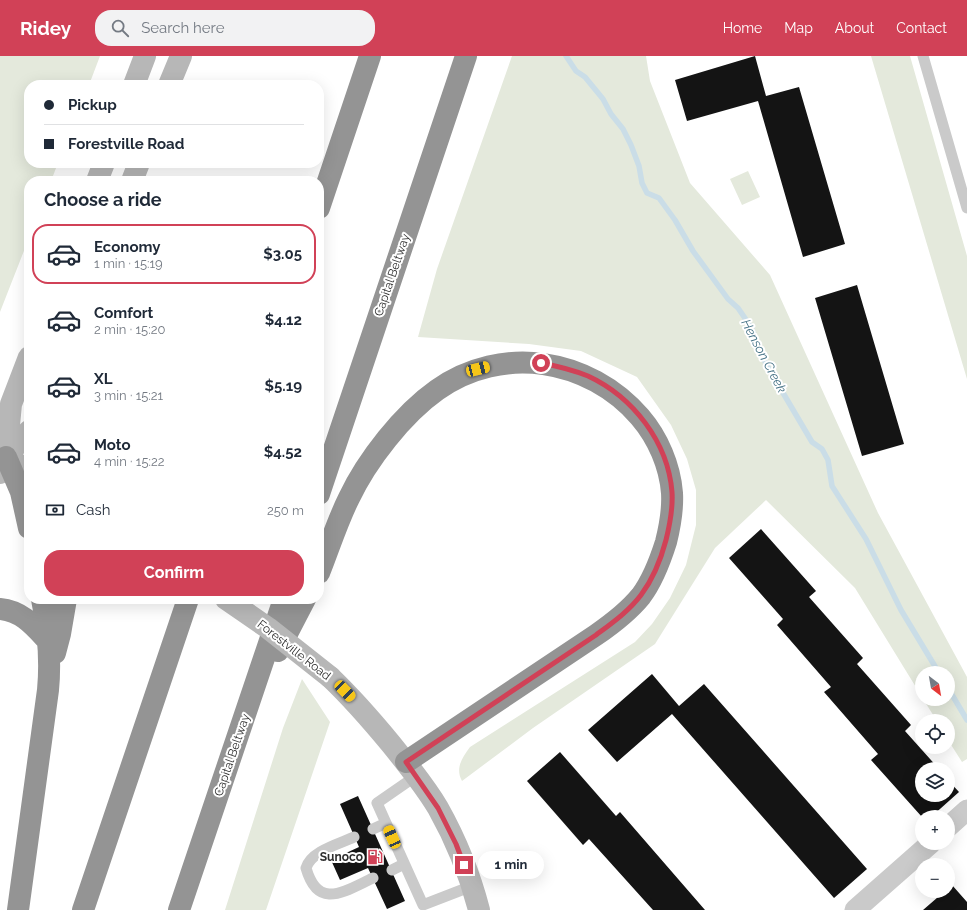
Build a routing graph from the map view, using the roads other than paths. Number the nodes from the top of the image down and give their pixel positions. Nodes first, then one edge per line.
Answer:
1 (145, 56) edge
2 (180, 56) edge
3 (370, 56) edge
4 (466, 56) edge
5 (923, 56) edge
6 (136, 80) edge
7 (171, 80) edge
8 (324, 193) edge
9 (967, 208) edge
10 (24, 371) edge
11 (24, 438) edge
12 (3, 465) edge
13 (24, 470) edge
14 (324, 479) edge
15 (24, 506) edge
16 (324, 559) edge
17 (43, 604) edge
18 (65, 604) edge
19 (186, 604) edge
20 (233, 604) edge
21 (282, 604) edge
22 (302, 604) edge
23 (0, 609) edge
24 (48, 641) junction
25 (50, 669) junction
26 (247, 709) junction
27 (411, 769) junction
28 (967, 810) edge
29 (955, 821) edge
30 (386, 823) junction
31 (373, 829) dead end
32 (354, 837) dead end
33 (922, 850) edge
34 (404, 864) junction
35 (392, 870) dead end
36 (373, 878) dead end
37 (472, 886) junction
38 (18, 910) edge
39 (83, 910) edge
40 (180, 910) edge
41 (479, 910) edge
42 (856, 910) edge

1 - 6 main road
2 - 7 main road
3 - 8 highway
4 - 14 highway, Capital Beltway
5 - 9 lane
10 - 12 main road
11 - 12 main road
12 - 13 main road
12 - 15 highway
16 - 27 highway
17 - 24 highway
18 - 25 highway
19 - 39 highway
20 - 27 main road, Forestville Road, bridge
21 - 26 highway, Capital Beltway
22 - 26 highway
23 - 24 highway
24 - 25 highway
25 - 38 highway
26 - 40 highway, Capital Beltway
27 - 30 lane
27 - 37 main road, Forestville Road
28 - 29 street
30 - 31 lane
30 - 34 lane
32 - 36 lane
33 - 42 street
34 - 35 lane
34 - 37 lane
37 - 41 main road, Forestville Road

